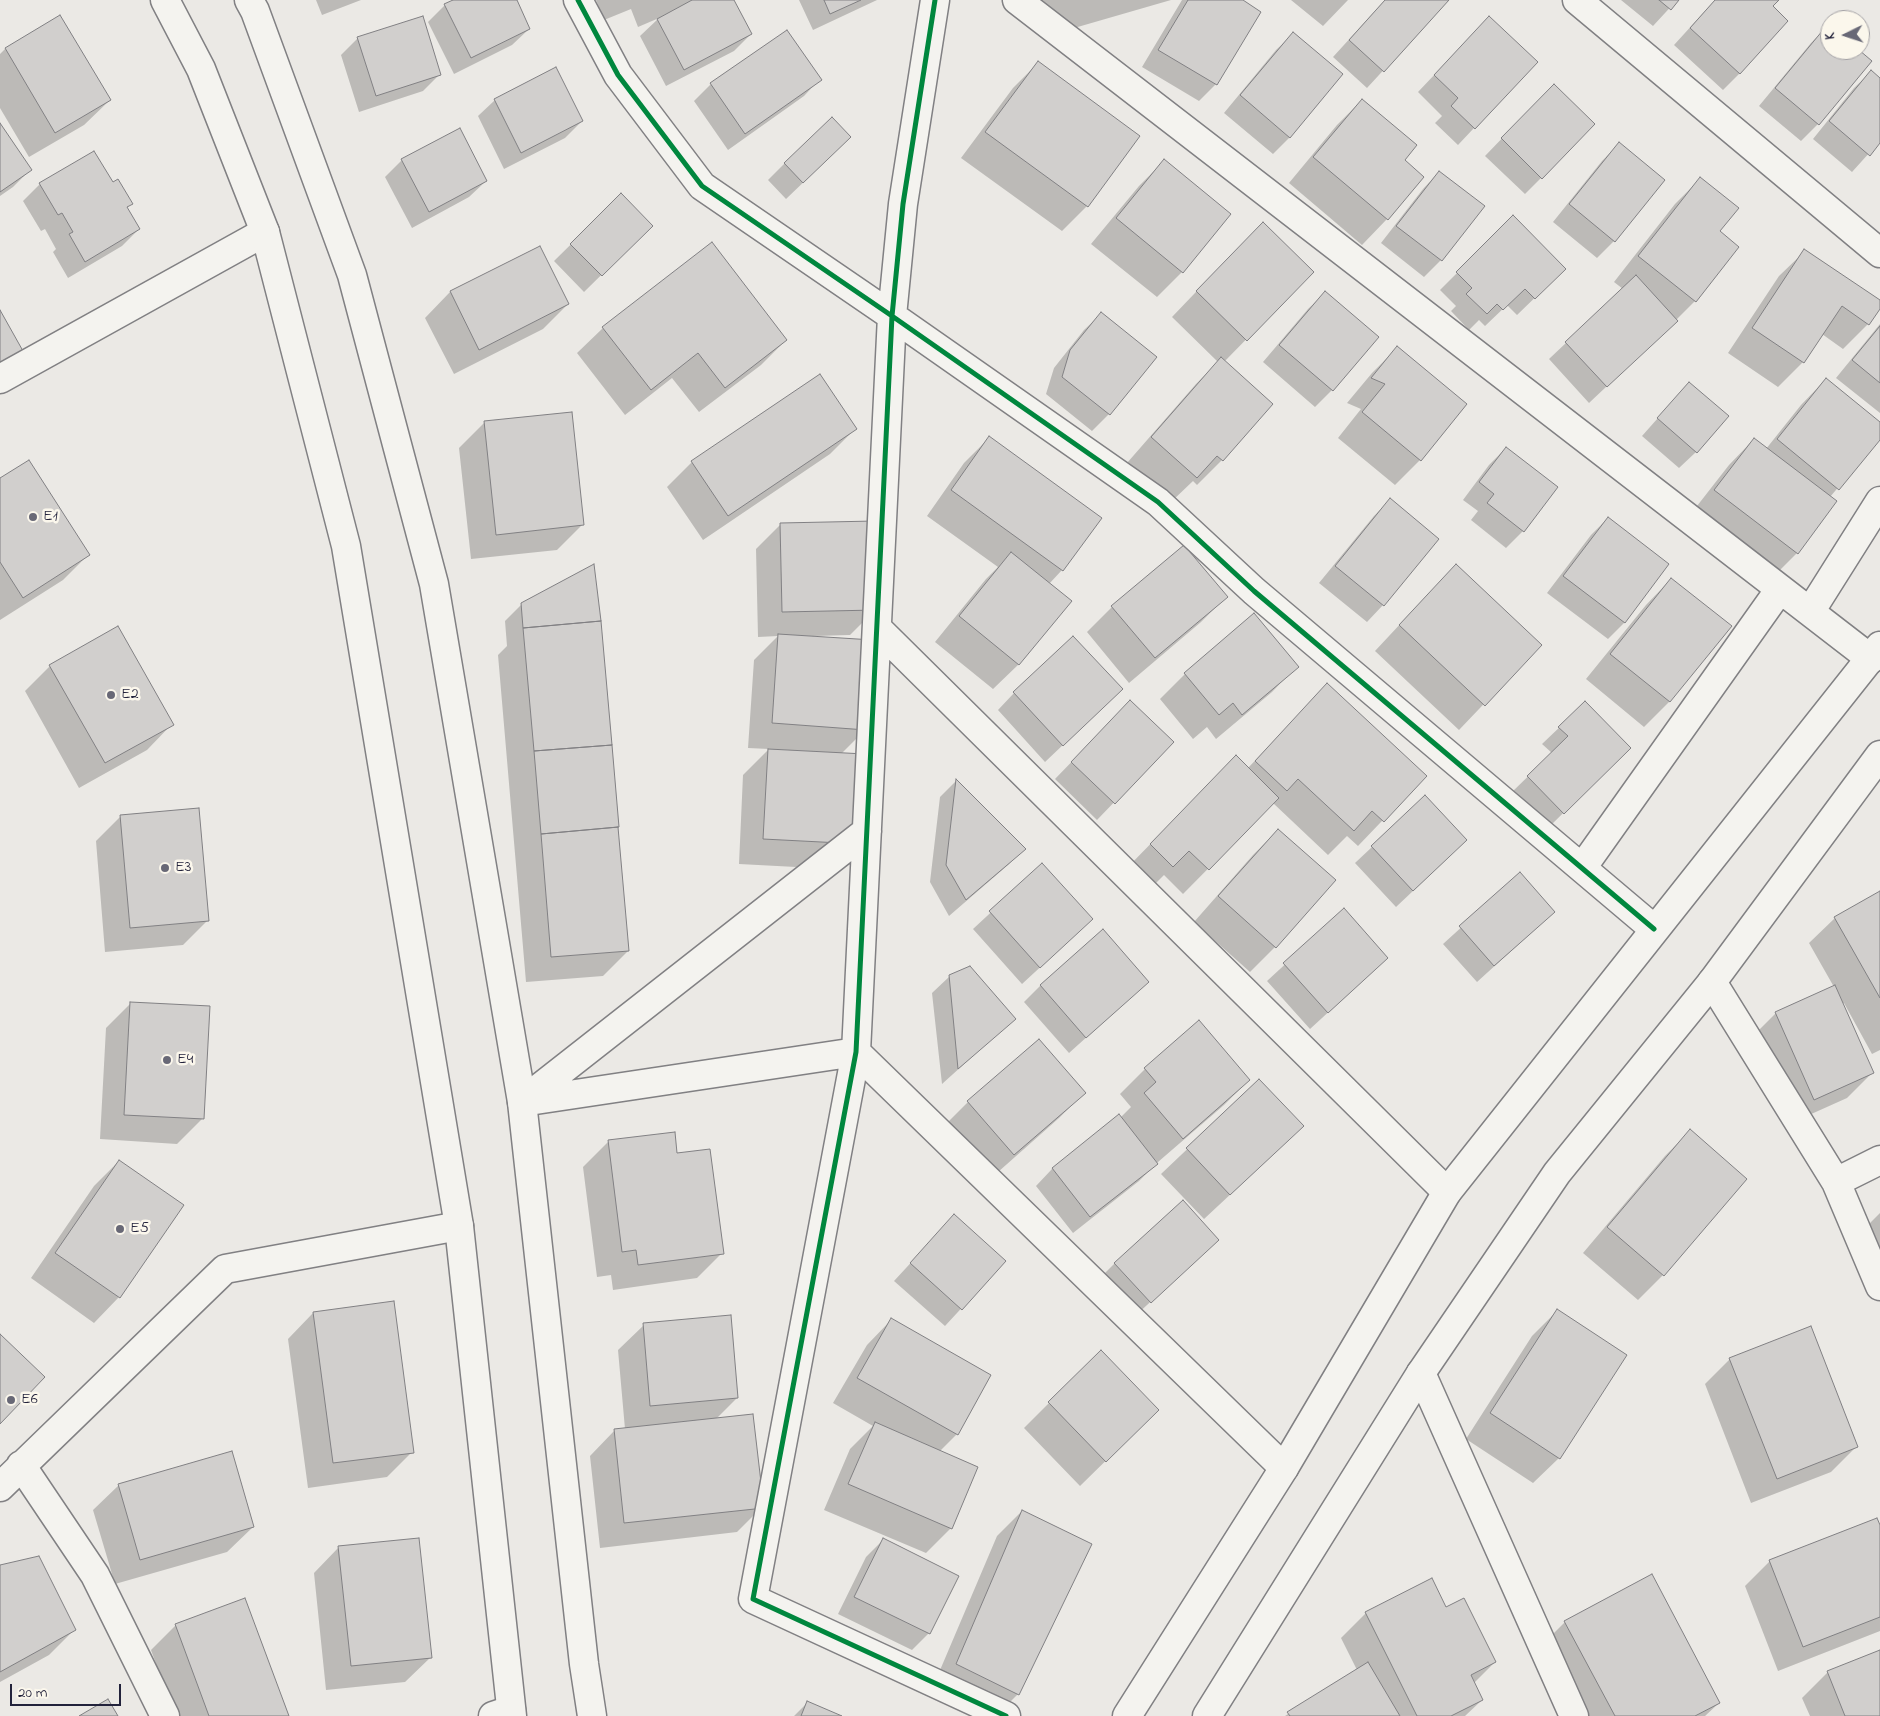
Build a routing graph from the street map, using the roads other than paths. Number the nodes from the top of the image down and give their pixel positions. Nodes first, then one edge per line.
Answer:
1 (166, 0) edge
2 (249, 0) edge
3 (578, 0) edge
4 (935, 0) edge
5 (1017, 0) edge
6 (1578, 0) edge
7 (265, 232) junction
8 (1880, 253) edge
9 (892, 316) junction
10 (0, 379) edge
11 (1880, 501) edge
12 (1780, 589) junction
13 (1810, 612) junction
14 (877, 628) junction
15 (1875, 652) edge
16 (1880, 755) edge
17 (867, 831) junction
18 (1582, 868) junction
19 (1654, 929) junction
20 (1712, 982) junction
21 (856, 1052) junction
22 (522, 1102) junction
23 (1880, 1160) edge
24 (1836, 1182) junction
25 (1447, 1192) junction
26 (459, 1226) junction
27 (1880, 1286) edge
28 (1421, 1373) junction
29 (21, 1465) junction
30 (1284, 1468) junction
31 (0, 1487) edge
32 (506, 1714) edge
33 (165, 1716) edge
34 (592, 1716) edge
35 (1006, 1716) edge
36 (1127, 1716) edge
37 (1207, 1716) edge
38 (1574, 1716) edge

1 - 7 street
2 - 22 street
3 - 9 street
4 - 9 street
5 - 12 street
6 - 8 street
7 - 10 street
7 - 26 street
9 - 14 street
9 - 18 street
11 - 13 street
12 - 13 street
12 - 18 street
13 - 15 street
14 - 17 street
14 - 25 street
15 - 19 street
16 - 20 street
17 - 21 street
17 - 22 street
18 - 19 street
19 - 25 street
20 - 24 street
20 - 28 street
21 - 22 street
21 - 30 street
21 - 35 street
22 - 34 street
23 - 24 street
24 - 27 street
25 - 30 street
26 - 29 street
26 - 32 street
28 - 37 street
28 - 38 street
29 - 31 street
29 - 33 street
30 - 36 street

